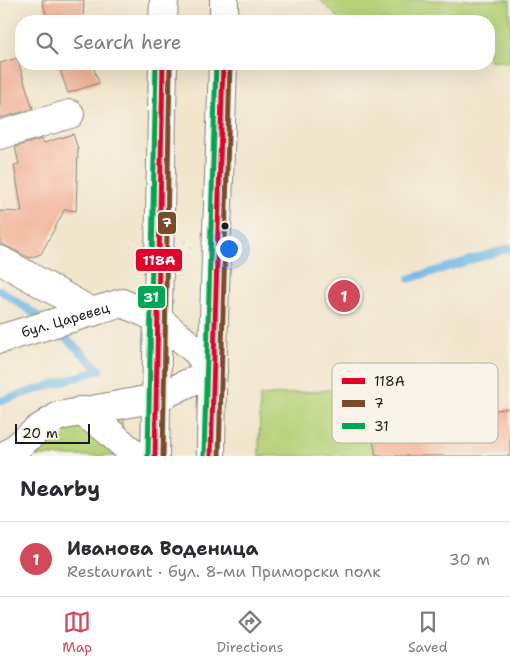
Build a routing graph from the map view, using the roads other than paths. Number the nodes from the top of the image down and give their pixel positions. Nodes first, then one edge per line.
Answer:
1 (164, 0) edge
2 (224, 0) edge
3 (164, 15) edge
4 (224, 15) edge
5 (163, 70) edge
6 (223, 70) edge
7 (70, 114) dead end
8 (0, 135) edge
9 (0, 260) edge
10 (83, 315) junction
11 (157, 318) junction
12 (0, 339) edge
13 (213, 371) junction
14 (157, 398) junction
15 (80, 411) junction
16 (6, 456) edge
17 (136, 456) edge
18 (156, 456) edge
19 (211, 456) edge

1 - 3 main road
2 - 4 main road
5 - 11 main road
6 - 13 main road
7 - 8 main road
9 - 10 main road
10 - 11 main road, бул. Царевец
10 - 12 main road, бул. Царевец
11 - 13 main road, бул. Царевец
11 - 14 main road
13 - 14 main road
13 - 19 main road
14 - 15 main road
14 - 18 main road
15 - 16 main road
15 - 17 main road

